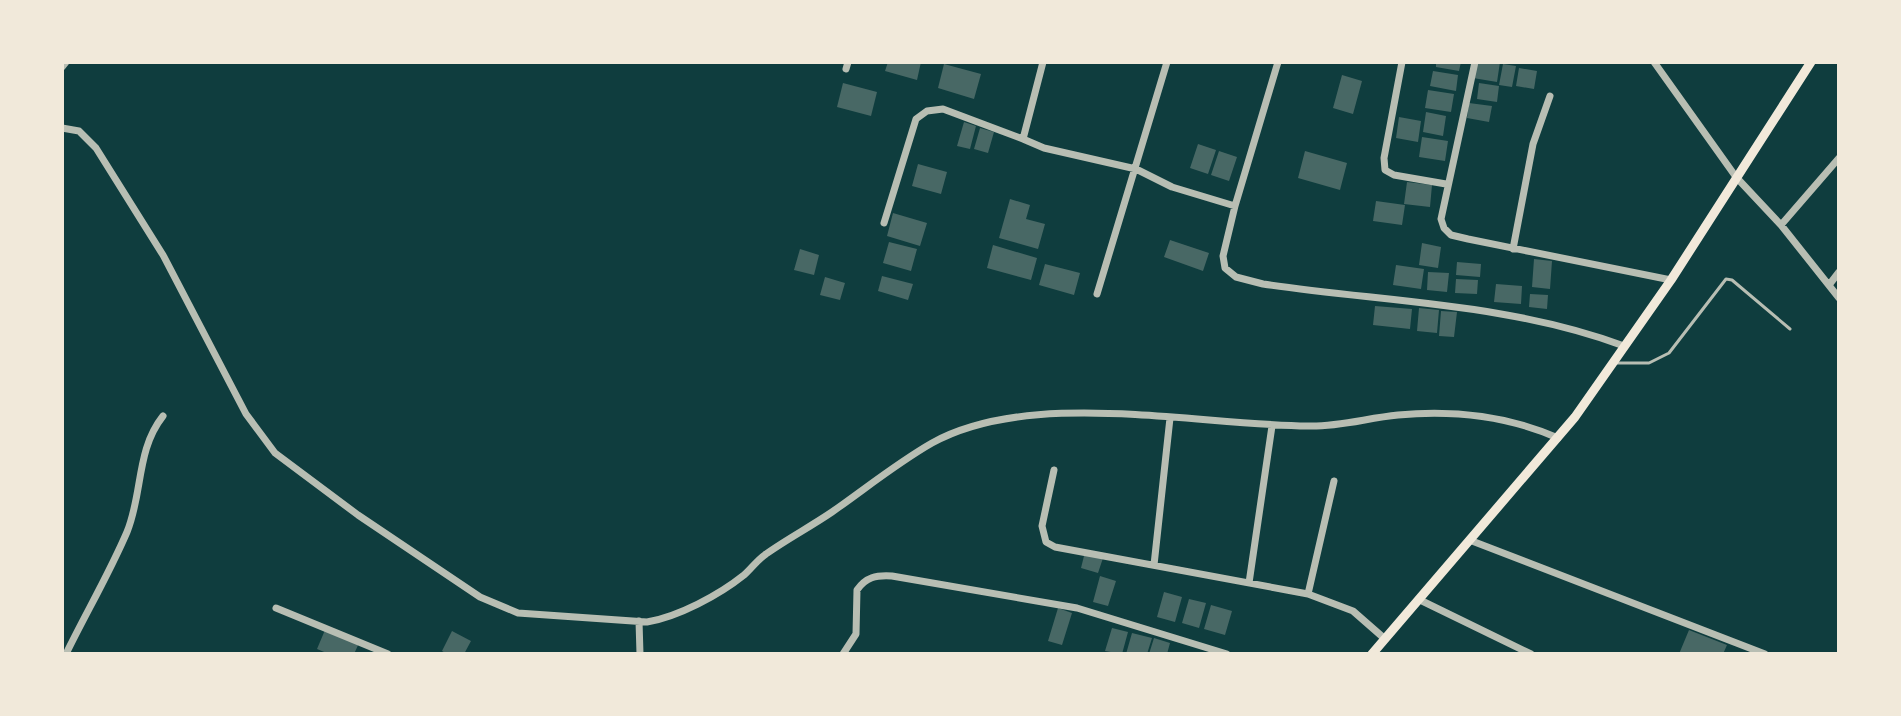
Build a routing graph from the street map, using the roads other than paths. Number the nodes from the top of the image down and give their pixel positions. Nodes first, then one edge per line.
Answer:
1 (66, 62) edge
2 (1043, 62) edge
3 (1167, 62) edge
4 (1278, 62) edge
5 (1402, 62) edge
6 (1475, 62) edge
7 (1654, 62) edge
8 (1811, 62) edge
9 (62, 67) edge
10 (1550, 96) dead end
11 (62, 128) edge
12 (1023, 139) junction
13 (1839, 158) edge
14 (1136, 169) junction
15 (1736, 177) junction
16 (1446, 184) junction
17 (1235, 206) junction
18 (884, 223) dead end
19 (1781, 225) junction
20 (1513, 249) junction
21 (1839, 272) edge
22 (1671, 280) junction
23 (1829, 285) junction
24 (1097, 294) dead end
25 (1839, 298) edge
26 (1790, 329) dead end
27 (1624, 346) junction
28 (1613, 363) junction
29 (163, 416) dead end
30 (1170, 418) junction
31 (1272, 426) junction
32 (1558, 438) junction
33 (1054, 470) dead end
34 (1334, 481) dead end
35 (1472, 541) junction
36 (1154, 565) junction
37 (1249, 583) junction
38 (1308, 594) junction
39 (1420, 600) junction
40 (276, 608) dead end
41 (639, 621) junction
42 (1385, 639) junction
43 (66, 654) edge
44 (388, 654) edge
45 (640, 654) edge
46 (843, 654) edge
47 (1227, 654) edge
48 (1372, 654) edge
49 (1531, 654) edge
50 (1765, 654) edge

1 - 9 street
2 - 12 street
3 - 14 street
4 - 17 street
5 - 16 street
6 - 16 street
7 - 15 street
8 - 15 main road
10 - 20 street
11 - 41 street
12 - 14 street
12 - 18 street
13 - 19 street
14 - 17 street
14 - 24 street
15 - 19 street
15 - 22 main road
16 - 20 street
17 - 27 street
19 - 23 street
20 - 22 street
21 - 23 street
22 - 27 main road
23 - 25 street
26 - 28 lane
27 - 28 main road
28 - 32 main road
29 - 43 street
30 - 31 street
30 - 36 street
30 - 41 street
31 - 32 street
31 - 37 street
32 - 35 main road
33 - 36 street
34 - 38 street
35 - 39 main road
35 - 50 street
36 - 37 street
37 - 38 street
38 - 42 street
39 - 42 main road
39 - 49 street
40 - 44 street
41 - 45 street
42 - 48 main road
46 - 47 street

